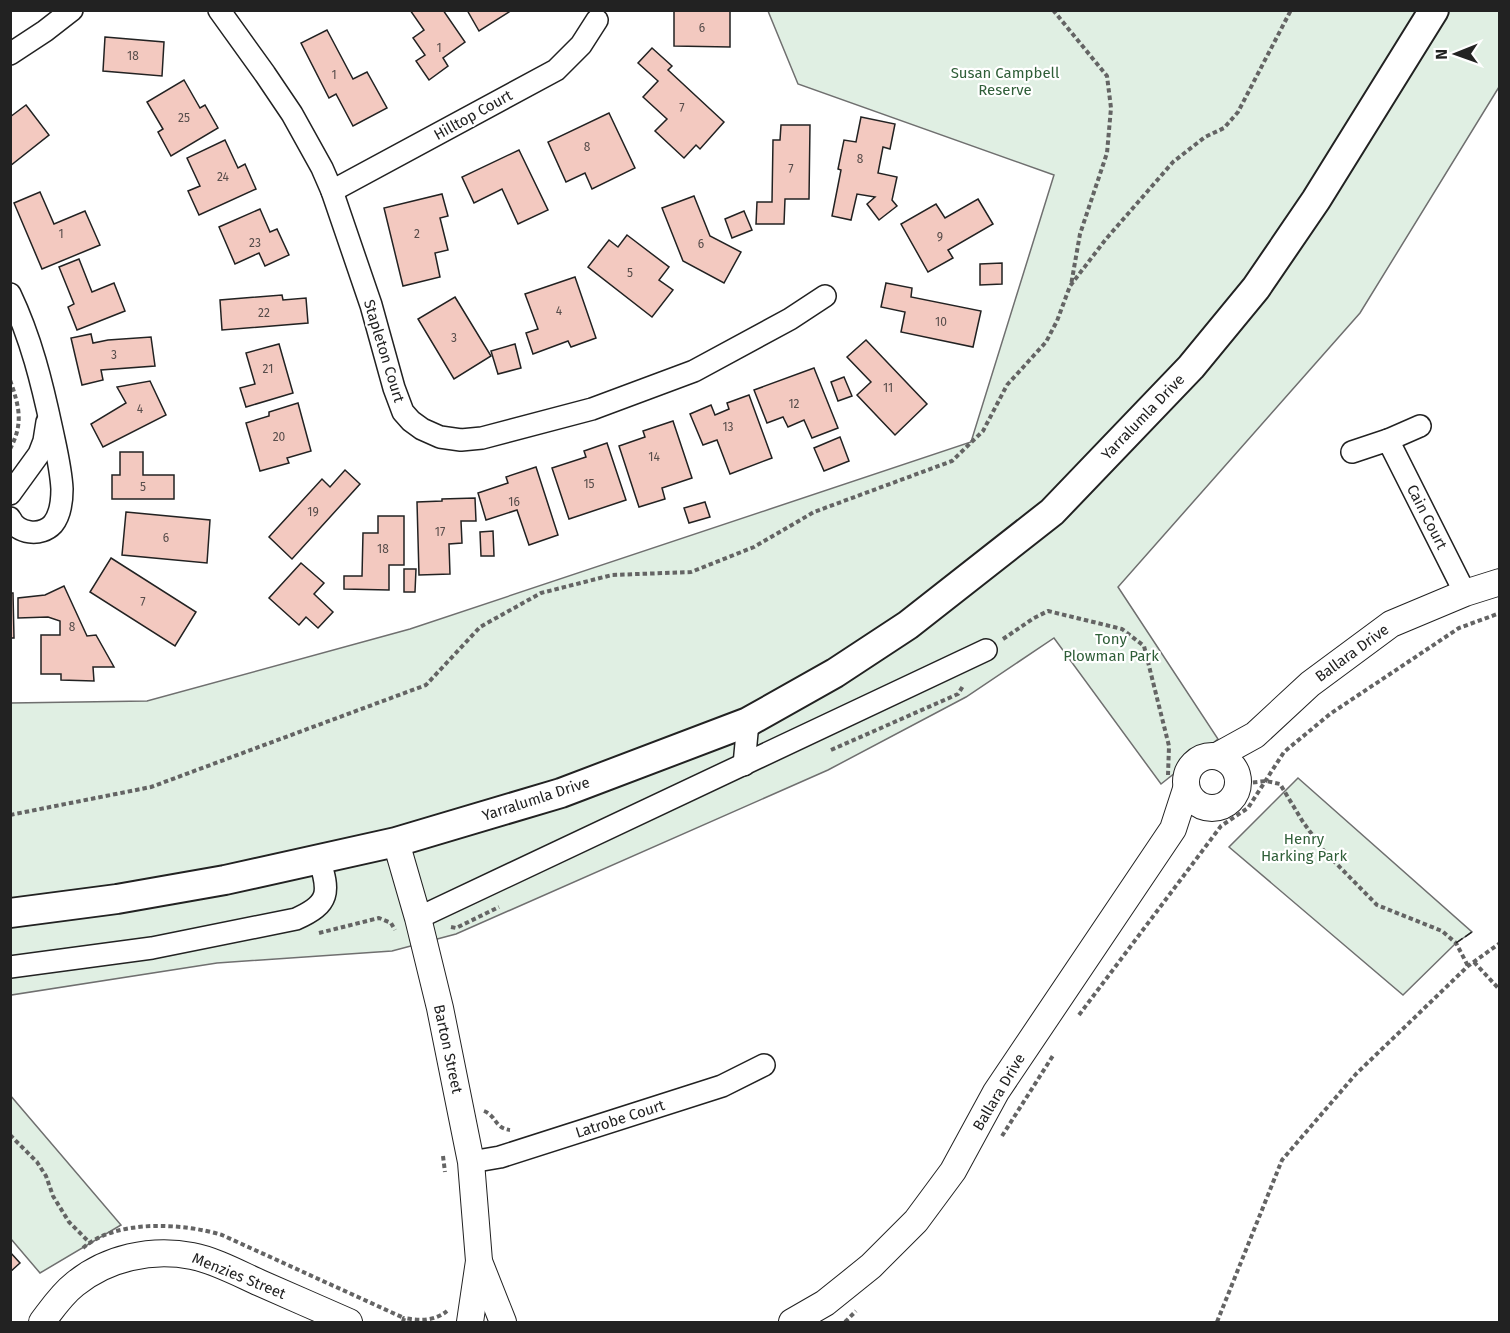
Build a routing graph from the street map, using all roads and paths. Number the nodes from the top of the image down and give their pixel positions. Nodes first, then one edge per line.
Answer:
1 (72, 10) edge
2 (219, 10) edge
3 (1053, 10) edge
4 (1291, 10) edge
5 (1434, 10) edge
6 (597, 21) dead end
7 (10, 54) edge
8 (332, 191) junction
9 (1070, 286) junction
10 (10, 294) edge
11 (825, 296) dead end
12 (10, 380) edge
13 (47, 407) junction
14 (1420, 426) dead end
15 (1388, 440) junction
16 (10, 449) edge
17 (1352, 452) dead end
18 (10, 494) edge
19 (10, 518) edge
20 (1500, 582) edge
21 (1465, 593) junction
22 (1500, 613) edge
23 (986, 650) joint
24 (748, 722) junction
25 (1255, 735) junction
26 (1217, 756) junction
27 (744, 765) junction
28 (1238, 780) junction
29 (1266, 781) junction
30 (1177, 783) junction
31 (1211, 808) junction
32 (10, 815) edge
33 (1173, 829) junction
34 (396, 842) junction
35 (319, 859) junction
36 (10, 913) edge
37 (418, 918) junction
38 (1500, 944) edge
39 (10, 950) edge
40 (1474, 962) junction
41 (38, 964) junction
42 (10, 966) edge
43 (1468, 966) junction
44 (1500, 990) edge
45 (1077, 1019) dead end
46 (1058, 1047) dead end
47 (764, 1065) dead end
48 (461, 1112) junction
49 (514, 1130) dead end
50 (10, 1135) edge
51 (997, 1144) dead end
52 (442, 1152) dead end
53 (471, 1162) junction
54 (446, 1174) dead end
55 (479, 1261) junction
56 (114, 1262) junction
57 (859, 1308) dead end
58 (464, 1318) edge
59 (42, 1323) edge
60 (349, 1323) edge
61 (403, 1323) edge
62 (501, 1323) edge
63 (792, 1323) edge
64 (845, 1323) edge
65 (1217, 1323) edge

1 - 7 street
2 - 8 street, Stapleton Court
3 - 9 path
4 - 9 path
5 - 24 main road, Yarralumla Drive
6 - 8 street, Hilltop Court
8 - 11 street, Stapleton Court
9 - 32 path
10 - 13 street
12 - 16 path
13 - 18 street
13 - 19 street
14 - 15 street
15 - 17 street
15 - 21 street, Cain Court
20 - 21 street, Ballara Drive
21 - 25 street, Ballara Drive
22 - 29 path
23 - 27 street
23 - 30 path
24 - 27 street
24 - 34 main road, Yarralumla Drive
25 - 26 street, Ballara Drive
25 - 28 street, Ballara Drive
26 - 28 street
26 - 30 street, Ballara Drive
27 - 37 street
28 - 29 path
28 - 31 street, Ballara Drive
29 - 43 path
29 - 45 path
30 - 31 street
30 - 33 street, Ballara Drive
31 - 33 street, Ballara Drive
33 - 63 street, Ballara Drive
34 - 35 main road, Yarralumla Drive
34 - 37 street, Barton Street
35 - 36 main road, Yarralumla Drive
35 - 41 street
37 - 48 street, Barton Street
38 - 40 path
39 - 41 street
40 - 43 path
40 - 44 path
41 - 42 street
43 - 65 path
46 - 51 path
47 - 53 street, Latrobe Court
48 - 49 path
48 - 53 street, Barton Street
50 - 56 path
52 - 54 path
53 - 55 street, Barton Street
55 - 58 street, Barton Street
55 - 62 street, Barton Street
56 - 59 street, Menzies Street
56 - 60 street, Menzies Street
57 - 64 path
58 - 61 path
58 - 62 street

